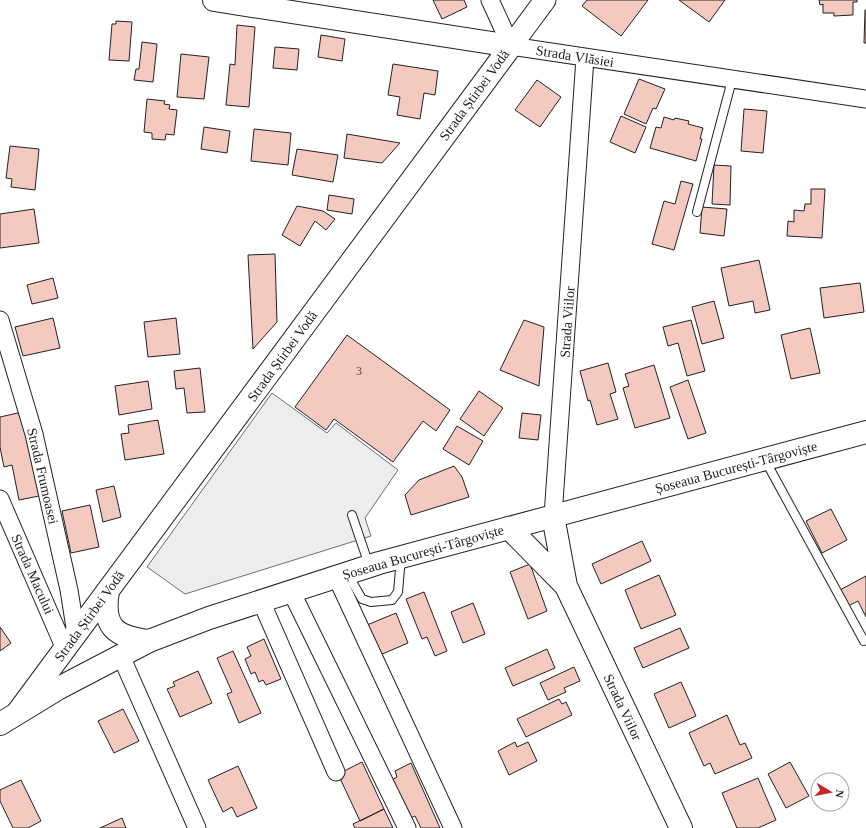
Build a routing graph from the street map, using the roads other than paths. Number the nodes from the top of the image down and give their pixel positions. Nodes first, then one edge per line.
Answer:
1 (214, 0) edge
2 (490, 0) edge
3 (545, 0) edge
4 (511, 46) junction
5 (585, 58) junction
6 (732, 80) junction
7 (866, 99) edge
8 (697, 212) dead end
9 (0, 320) edge
10 (866, 432) edge
11 (764, 459) junction
12 (0, 499) edge
13 (352, 515) dead end
14 (553, 516) junction
15 (509, 528) junction
16 (401, 557) junction
17 (369, 566) junction
18 (342, 574) junction
19 (566, 586) junction
20 (108, 591) junction
21 (291, 591) junction
22 (261, 601) junction
23 (71, 641) junction
24 (149, 641) junction
25 (864, 641) dead end
26 (121, 656) junction
27 (18, 712) junction
28 (0, 724) edge
29 (336, 772) dead end
30 (197, 828) edge
31 (407, 828) edge
32 (453, 828) edge
33 (681, 828) edge

1 - 4 main road, Strada Vlăsiei
2 - 4 street
3 - 4 street, Strada Știrbei Vodă
4 - 5 street, Strada Vlăsiei
4 - 20 main road, Strada Știrbei Vodă
5 - 6 street, Strada Vlăsiei
5 - 14 street, Strada Viilor
6 - 7 street, Strada Vlăsiei
6 - 8 lane
9 - 23 street, Strada Frumoasei
10 - 11 main road, Șoseaua București-Târgoviște
11 - 14 main road, Șoseaua București-Târgoviște
11 - 25 lane
12 - 23 street, Strada Macului
13 - 17 lane
14 - 15 main road, Șoseaua București-Târgoviște
14 - 19 main road, Strada Viilor
15 - 16 main road, Șoseaua București-Târgoviște
15 - 19 main road, Strada Viilor
16 - 17 main road, Șoseaua București-Târgoviște
16 - 18 lane
17 - 18 main road, Șoseaua București-Târgoviște
18 - 21 main road, Șoseaua București-Târgoviște
18 - 32 street
19 - 33 main road, Strada Viilor
20 - 23 main road, Strada Știrbei Vodă
20 - 24 main road
21 - 22 main road, Șoseaua București-Târgoviște
21 - 31 street
22 - 24 main road, Șoseaua București-Târgoviște
22 - 29 street
23 - 27 main road, Strada Știrbei Vodă
24 - 26 main road, Șoseaua București-Târgoviște
26 - 27 main road, Șoseaua București-Târgoviște
26 - 30 street
27 - 28 main road, Șoseaua București-Târgoviște

